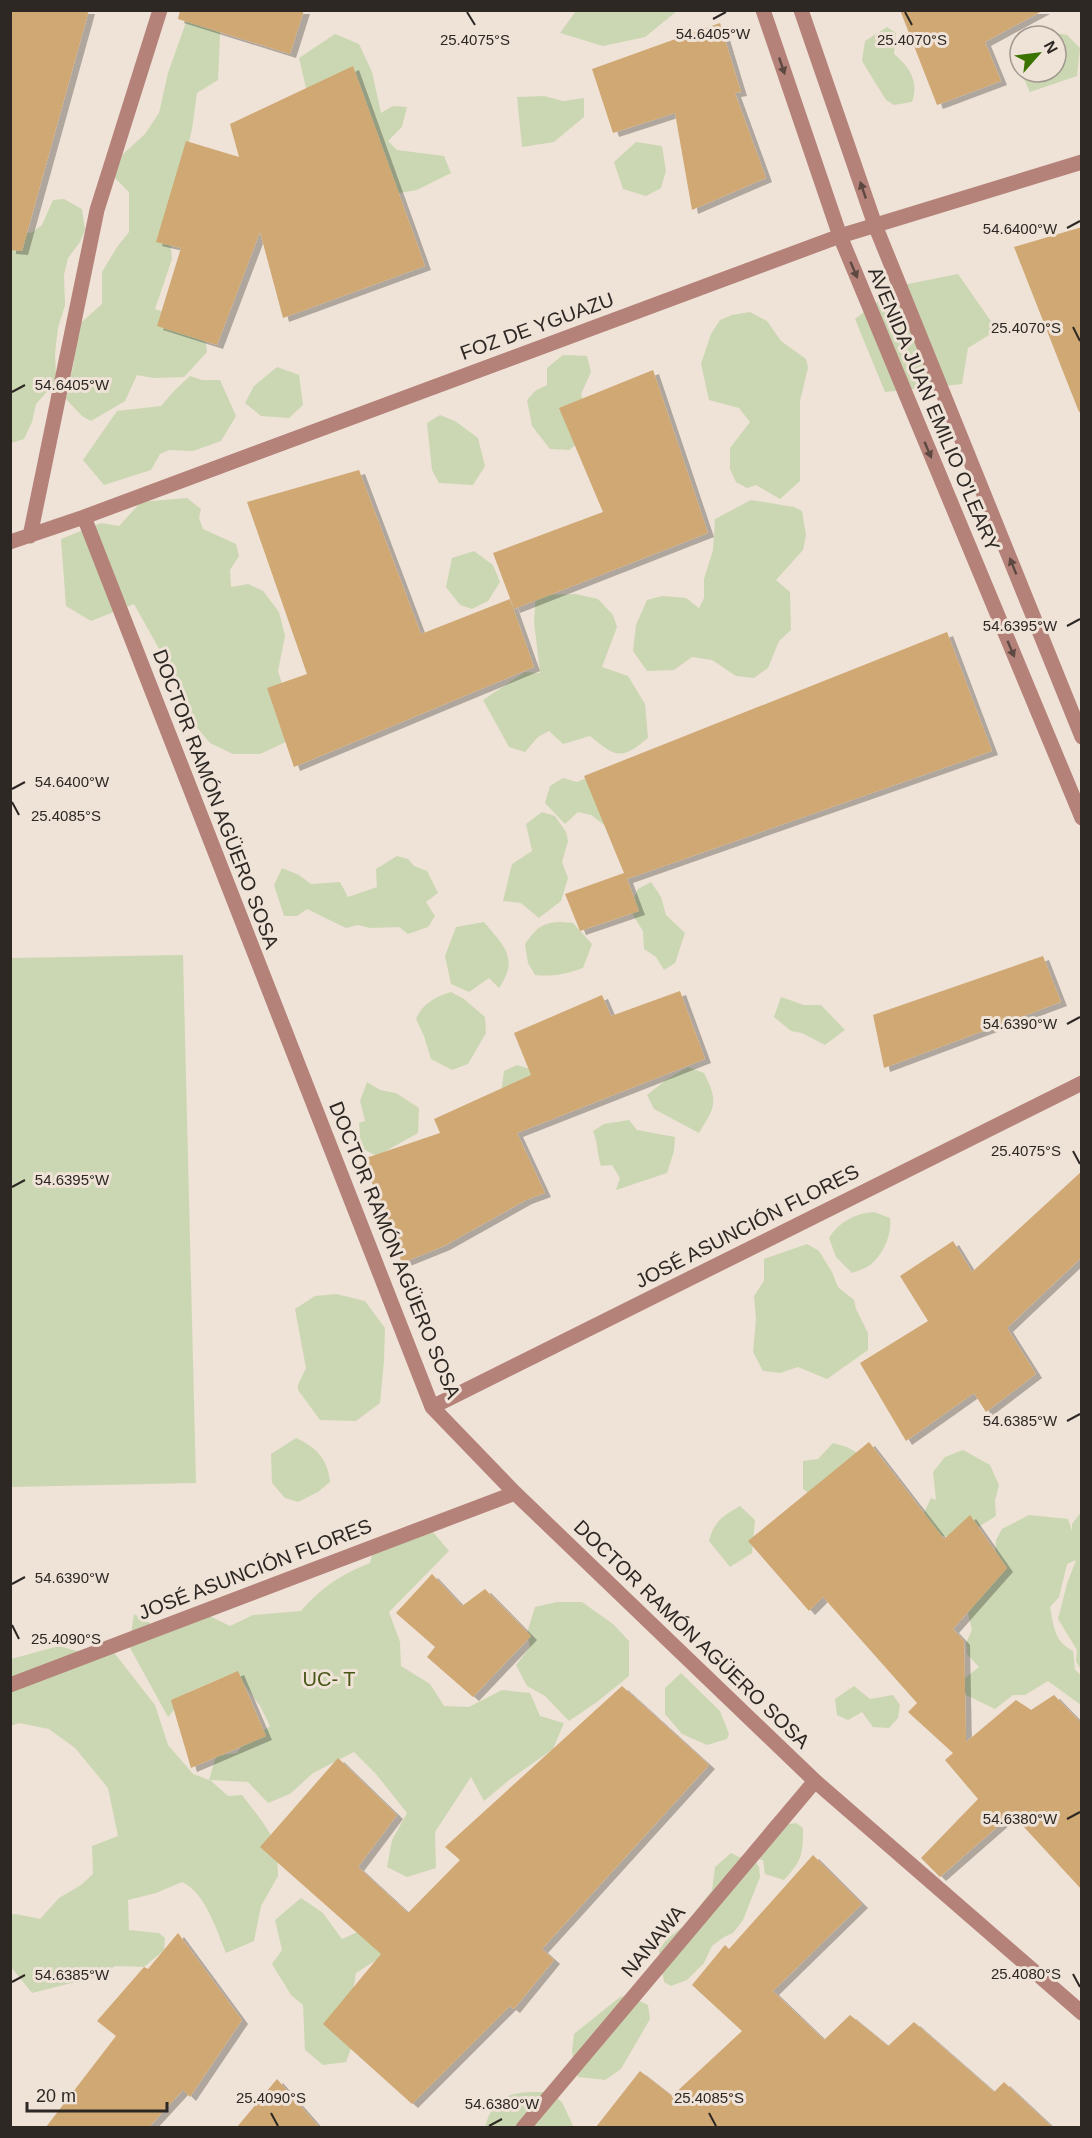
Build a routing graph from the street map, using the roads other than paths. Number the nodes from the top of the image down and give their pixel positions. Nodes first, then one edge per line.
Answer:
1 (160, 10) edge
2 (763, 10) edge
3 (801, 10) edge
4 (1082, 162) edge
5 (875, 225) junction
6 (840, 236) junction
7 (84, 517) junction
8 (30, 536) junction
9 (10, 542) edge
10 (1082, 737) edge
11 (1082, 818) edge
12 (1082, 1083) edge
13 (432, 1407) junction
14 (515, 1493) junction
15 (10, 1685) edge
16 (814, 1781) junction
17 (1082, 2013) edge
18 (523, 2127) edge

1 - 8 street
2 -> 6 street, AVENIDA JUAN EMILIO O'LEARY
5 -> 3 street, AVENIDA JUAN EMILIO O'LEARY
4 - 5 street, FOZ DE YGUAZU
5 - 6 street, FOZ DE YGUAZU
10 -> 5 street, AVENIDA JUAN EMILIO O'LEARY
6 - 7 street, FOZ DE YGUAZU
6 -> 11 street, AVENIDA JUAN EMILIO O'LEARY
7 - 8 street, FOZ DE YGUAZU
7 - 13 street, DOCTOR RAMÓN AGÜERO SOSA
8 - 9 street, FOZ DE YGUAZU
12 - 13 street, JOSÉ ASUNCIÓN FLORES
13 - 14 street, DOCTOR RAMÓN AGÜERO SOSA
14 - 15 street, JOSÉ ASUNCIÓN FLORES
14 - 16 street, DOCTOR RAMÓN AGÜERO SOSA
16 - 17 street, DOCTOR RAMÓN AGÜERO SOSA
16 - 18 street, NANAWA

